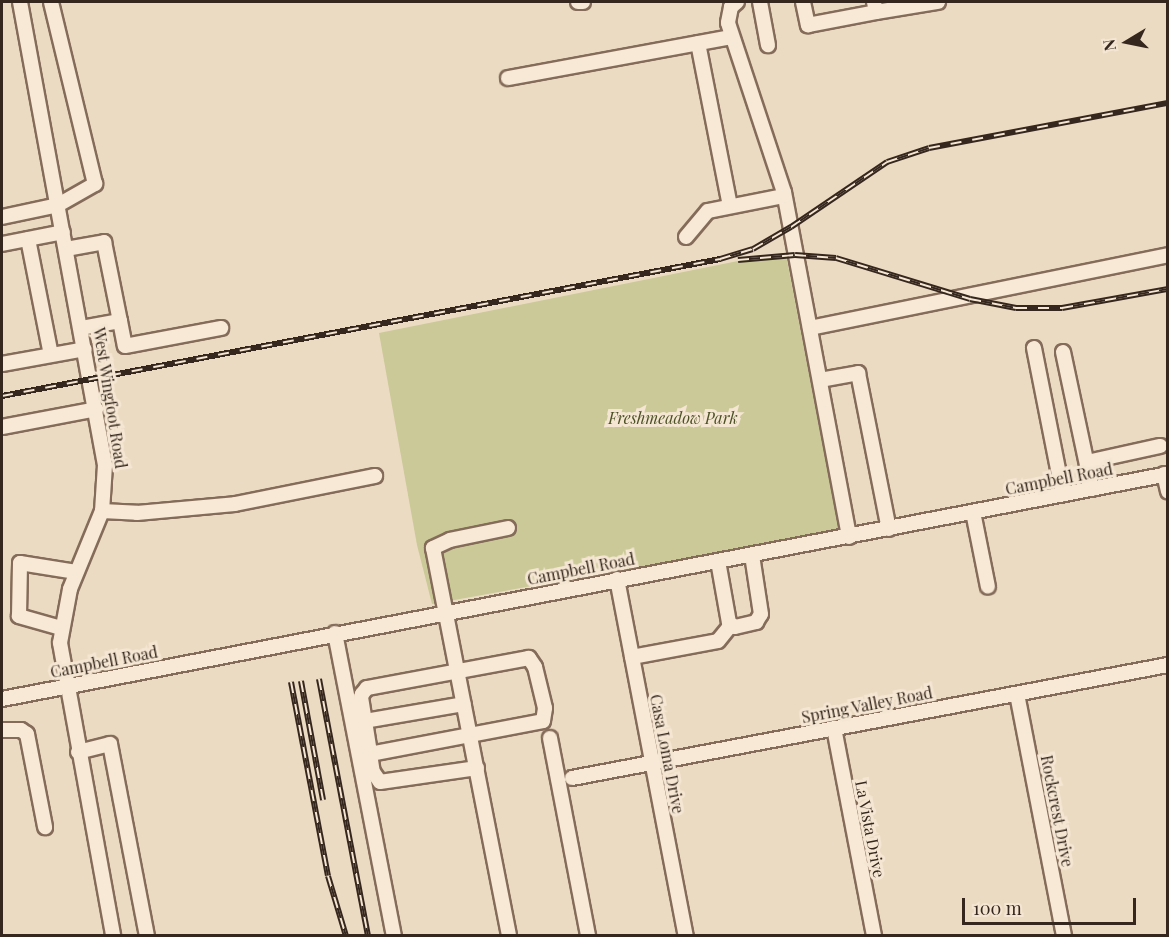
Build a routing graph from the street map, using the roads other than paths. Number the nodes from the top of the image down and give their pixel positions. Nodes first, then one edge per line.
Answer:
1 (20, 2) edge
2 (51, 2) edge
3 (737, 2) edge
4 (760, 2) edge
5 (803, 2) edge
6 (938, 2) edge
7 (875, 7) edge
8 (731, 37) junction
9 (698, 43) junction
10 (768, 45) dead end
11 (508, 78) dead end
12 (784, 196) junction
13 (58, 205) junction
14 (730, 206) junction
15 (2, 216) edge
16 (63, 232) junction
17 (687, 237) dead end
18 (28, 239) junction
19 (2, 244) edge
20 (66, 249) junction
21 (1167, 255) edge
22 (120, 321) junction
23 (82, 328) junction
24 (221, 328) dead end
25 (810, 328) junction
26 (1034, 348) dead end
27 (85, 349) junction
28 (1063, 352) dead end
29 (51, 355) junction
30 (2, 364) edge
31 (820, 380) junction
32 (96, 409) junction
33 (2, 427) edge
34 (1160, 446) dead end
35 (1086, 462) junction
36 (1166, 474) edge
37 (375, 476) dead end
38 (1092, 489) junction
39 (1167, 492) edge
40 (1063, 494) junction
41 (102, 511) junction
42 (974, 512) junction
43 (508, 528) dead end
44 (889, 529) junction
45 (849, 537) junction
46 (752, 555) junction
47 (718, 561) junction
48 (76, 572) junction
49 (617, 579) junction
50 (988, 588) dead end
51 (445, 612) junction
52 (731, 625) junction
53 (61, 628) junction
54 (335, 633) junction
55 (632, 657) junction
56 (1167, 665) edge
57 (458, 671) junction
58 (65, 686) junction
59 (1017, 694) junction
60 (2, 699) edge
61 (464, 704) junction
62 (365, 721) junction
63 (834, 728) junction
64 (2, 730) edge
65 (471, 736) junction
66 (550, 738) dead end
67 (78, 752) junction
68 (370, 754) junction
69 (652, 763) junction
70 (477, 768) junction
71 (573, 778) dead end
72 (45, 826) dead end
73 (507, 935) edge
74 (113, 936) edge
75 (147, 936) edge
76 (394, 936) edge
77 (588, 936) edge
78 (686, 936) edge
79 (874, 936) edge
80 (1064, 936) edge

1 - 13 street, West Wingfoot Road
2 - 13 street
3 - 8 street
4 - 10 street
5 - 7 street
6 - 7 street
8 - 9 street
8 - 12 street
9 - 11 street
9 - 14 street
12 - 14 street
12 - 25 street
13 - 15 street
13 - 16 street, West Wingfoot Road
14 - 17 street
16 - 18 street
16 - 20 street, West Wingfoot Road
18 - 19 street
18 - 29 street
20 - 22 street
20 - 23 street, West Wingfoot Road
21 - 25 street
22 - 23 street
22 - 24 street
23 - 27 street, West Wingfoot Road
25 - 31 street
26 - 40 street
27 - 29 street
27 - 32 street, West Wingfoot Road
28 - 35 street
29 - 30 street
31 - 44 street
31 - 45 street
32 - 33 street
32 - 41 street, West Wingfoot Road
34 - 35 street
35 - 38 street
36 - 38 street, Campbell Road
36 - 39 street
37 - 41 street
38 - 40 street, Campbell Road
40 - 42 street, Campbell Road
41 - 48 street, West Wingfoot Road
42 - 44 street, Campbell Road
42 - 50 street
43 - 51 street
44 - 45 street, Campbell Road
45 - 46 street, Campbell Road
46 - 47 street, Campbell Road
46 - 52 street
47 - 49 street, Campbell Road
47 - 52 street
48 - 53 street, West Wingfoot Road
48 - 53 street
49 - 51 street, Campbell Road
49 - 55 street, Casa Loma Drive
51 - 54 street, Campbell Road
51 - 57 street
52 - 55 street
53 - 58 street, West Wingfoot Road
54 - 58 street, Campbell Road
54 - 76 street
55 - 69 street, Casa Loma Drive
56 - 59 street, Spring Valley Road
57 - 61 street
57 - 62 street
57 - 65 street
58 - 60 street, Campbell Road
58 - 67 street, West Wingfoot Road
59 - 63 street, Spring Valley Road
59 - 80 street, Rockcrest Drive
61 - 62 street
61 - 65 street
62 - 68 street
63 - 69 street, Spring Valley Road
63 - 79 street, La Vista Drive
64 - 72 street
65 - 68 street
65 - 70 street
66 - 77 street
67 - 74 street, West Wingfoot Road
67 - 75 street
68 - 70 street
69 - 71 street, Spring Valley Road
69 - 78 street, Casa Loma Drive
70 - 73 street

